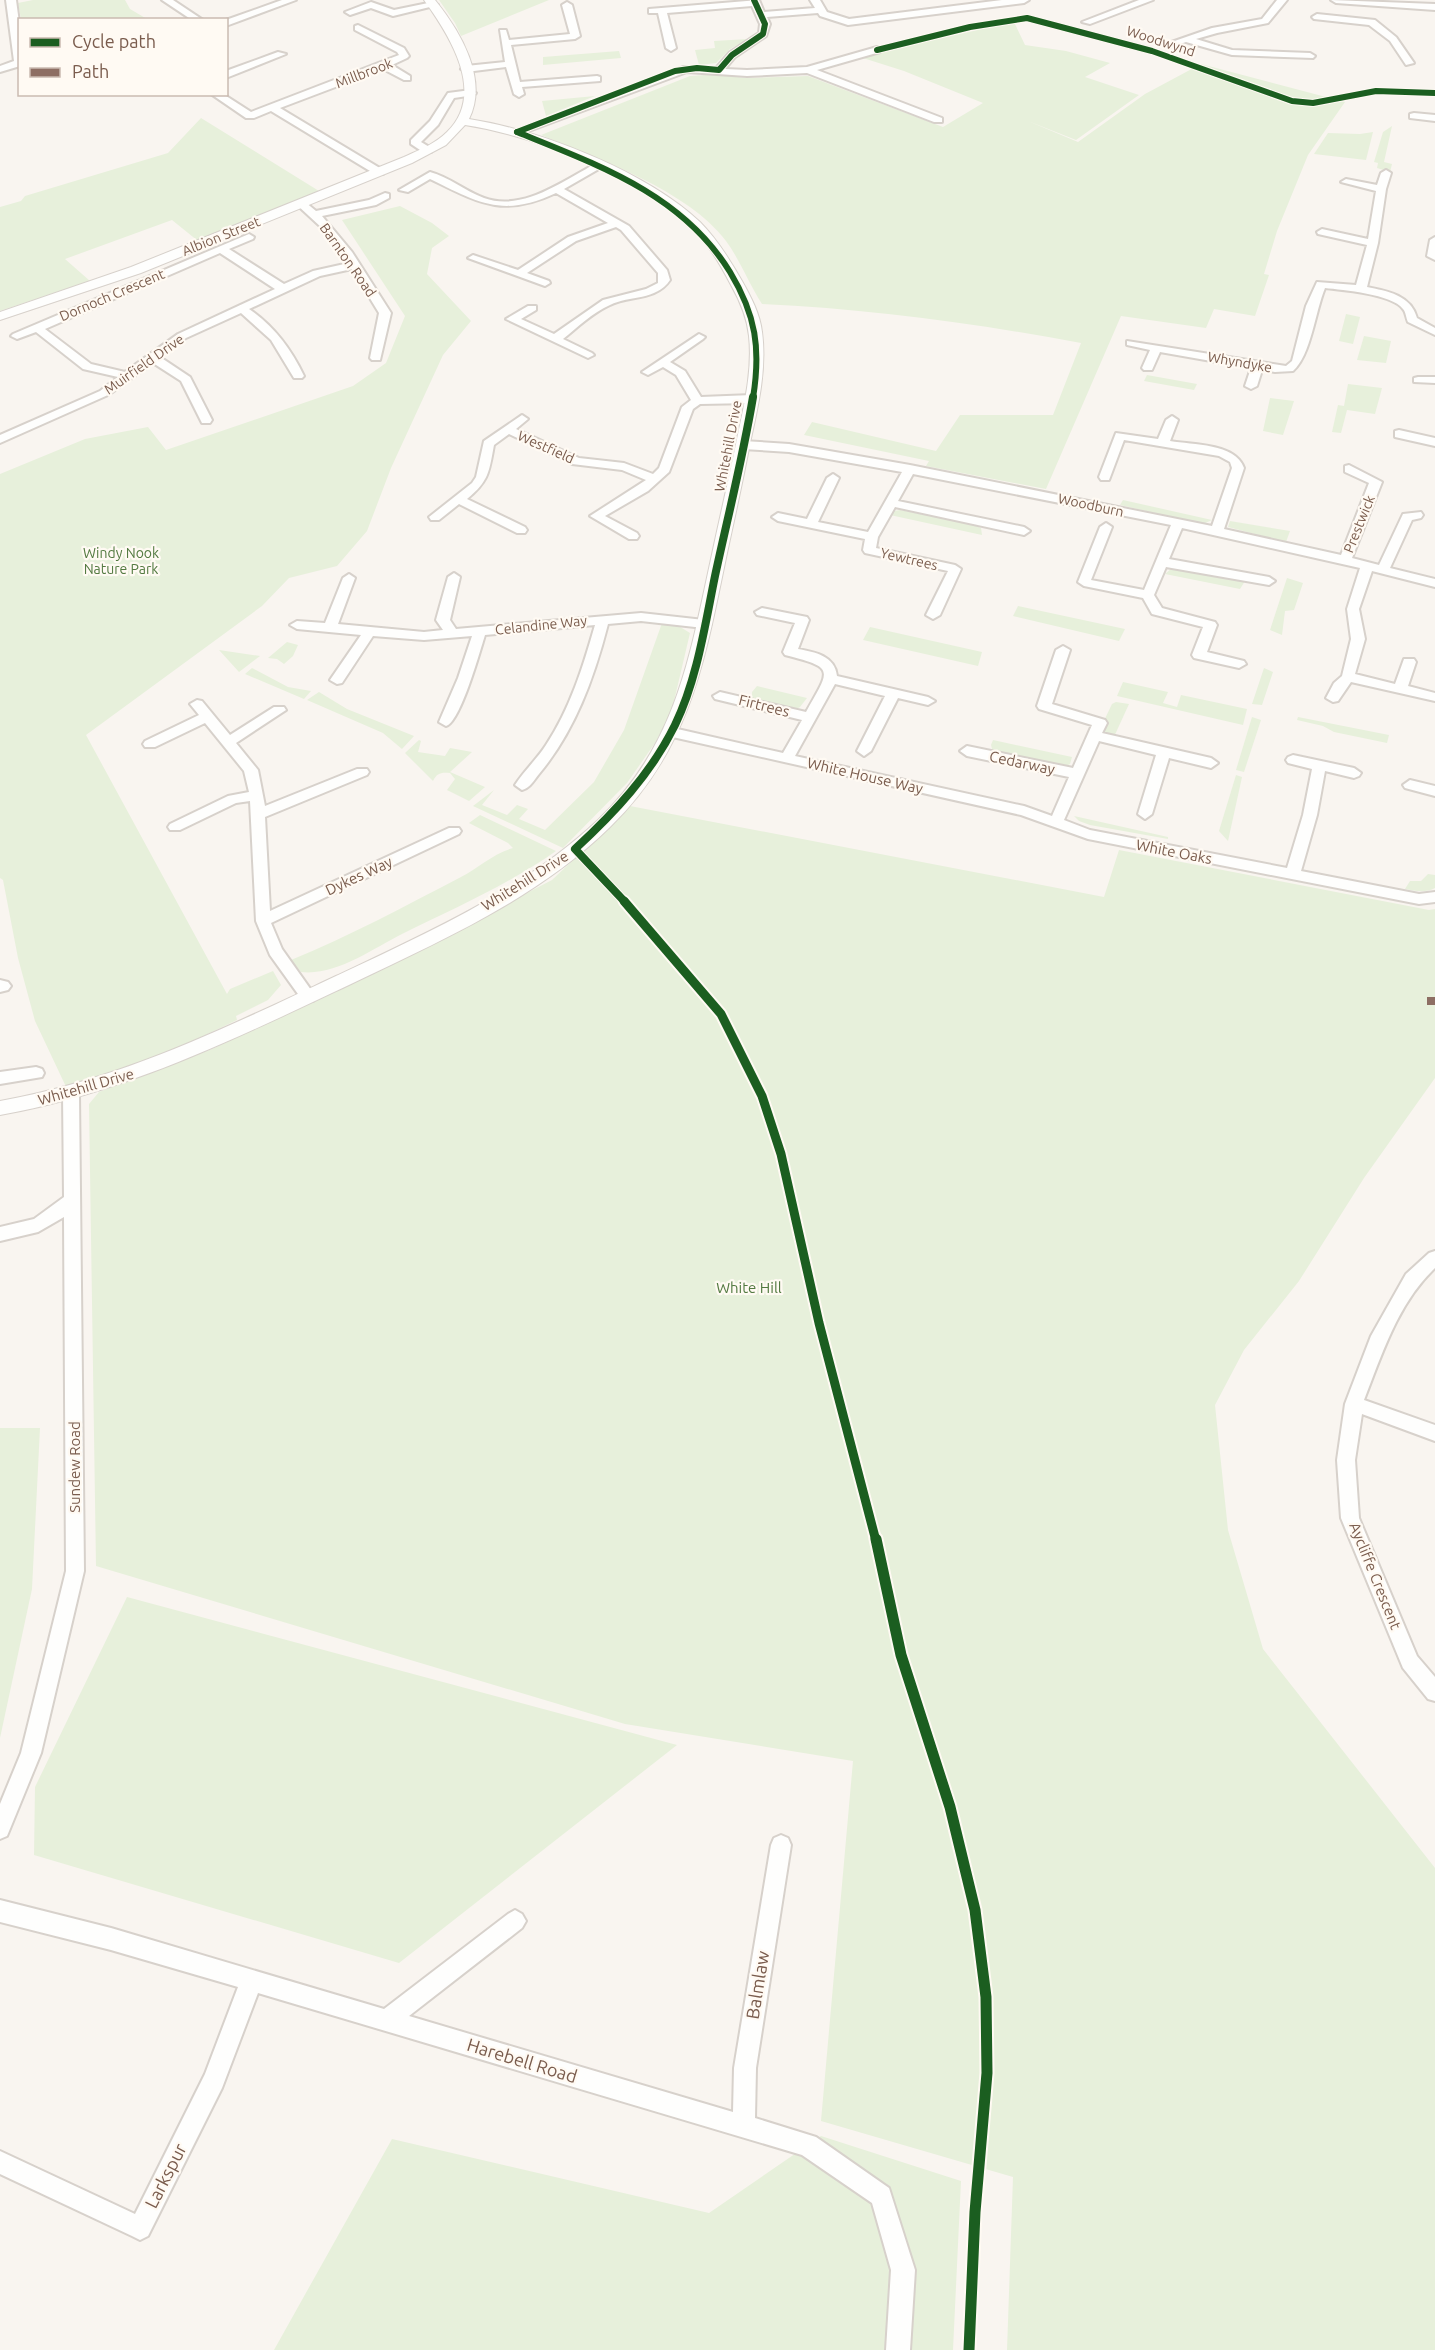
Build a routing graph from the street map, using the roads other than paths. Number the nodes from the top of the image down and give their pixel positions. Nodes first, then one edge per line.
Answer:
1 (167, 0) edge
2 (291, 0) edge
3 (815, 0) edge
4 (908, 0) edge
5 (1024, 0) edge
6 (1148, 0) edge
7 (1282, 0) edge
8 (1336, 0) edge
9 (15, 1) edge
10 (754, 1) edge
11 (0, 2) edge
12 (431, 2) edge
13 (1374, 4) junction
14 (567, 5) dead end
15 (1435, 7) edge
16 (820, 10) junction
17 (350, 12) dead end
18 (762, 15) junction
19 (917, 15) junction
20 (1317, 17) dead end
21 (196, 18) edge
22 (228, 22) edge
23 (1087, 22) dead end
24 (1372, 22) junction
25 (358, 28) dead end
26 (1186, 39) junction
27 (1168, 45) dead end
28 (18, 48) edge
29 (671, 48) dead end
30 (877, 50) dead end
31 (281, 54) dead end
32 (1310, 56) dead end
33 (18, 63) edge
34 (1409, 63) dead end
35 (510, 64) junction
36 (384, 65) junction
37 (0, 69) edge
38 (466, 69) junction
39 (719, 70) junction
40 (808, 70) junction
41 (228, 74) edge
42 (407, 78) dead end
43 (597, 78) dead end
44 (471, 93) junction
45 (219, 96) edge
46 (273, 108) junction
47 (468, 108) junction
48 (1414, 116) dead end
49 (1435, 118) edge
50 (938, 120) dead end
51 (462, 121) junction
52 (502, 128) junction
53 (517, 132) junction
54 (452, 134) junction
55 (432, 147) junction
56 (599, 166) junction
57 (380, 172) junction
58 (1386, 173) dead end
59 (1346, 182) dead end
60 (555, 188) junction
61 (1381, 189) junction
62 (404, 190) dead end
63 (385, 196) dead end
64 (301, 204) junction
65 (316, 214) junction
66 (618, 223) junction
67 (1323, 232) dead end
68 (249, 237) dead end
69 (1435, 240) edge
70 (1373, 243) junction
71 (221, 249) junction
72 (1435, 257) edge
73 (474, 258) dead end
74 (355, 265) junction
75 (519, 274) junction
76 (545, 283) dead end
77 (284, 289) junction
78 (1360, 291) junction
79 (241, 308) junction
80 (532, 308) dead end
81 (0, 316) edge
82 (37, 328) junction
83 (1435, 332) edge
84 (17, 336) dead end
85 (699, 337) dead end
86 (555, 339) junction
87 (1131, 343) dead end
88 (1156, 348) junction
89 (588, 354) dead end
90 (153, 358) junction
91 (376, 358) dead end
92 (662, 362) junction
93 (1257, 366) junction
94 (1148, 368) dead end
95 (648, 372) dead end
96 (128, 376) junction
97 (298, 376) dead end
98 (1418, 380) dead end
99 (1435, 380) edge
100 (1251, 386) dead end
101 (752, 399) junction
102 (697, 401) junction
103 (522, 419) dead end
104 (206, 420) dead end
105 (1172, 420) dead end
106 (507, 429) junction
107 (1399, 434) dead end
108 (0, 439) edge
109 (1163, 442) junction
110 (1435, 442) edge
111 (743, 445) junction
112 (910, 469) junction
113 (1349, 469) dead end
114 (1105, 477) dead end
115 (833, 478) dead end
116 (655, 479) junction
117 (460, 500) junction
118 (891, 503) junction
119 (1417, 515) dead end
120 (435, 517) dead end
121 (778, 517) dead end
122 (812, 522) junction
123 (1178, 523) junction
124 (1106, 527) dead end
125 (521, 530) dead end
126 (1024, 531) dead end
127 (1217, 531) junction
128 (633, 536) dead end
129 (872, 537) junction
130 (1345, 560) junction
131 (1162, 562) junction
132 (1367, 566) junction
133 (1383, 570) junction
134 (349, 578) dead end
135 (1269, 581) dead end
136 (1435, 583) edge
137 (436, 588) dead end
138 (1148, 595) junction
139 (762, 612) dead end
140 (933, 615) dead end
141 (603, 619) junction
142 (704, 624) junction
143 (297, 625) dead end
144 (330, 628) junction
145 (370, 631) junction
146 (480, 631) junction
147 (452, 633) junction
148 (1063, 650) dead end
149 (1409, 662) dead end
150 (1239, 664) dead end
151 (1348, 677) junction
152 (337, 680) dead end
153 (831, 680) junction
154 (1400, 690) junction
155 (894, 694) junction
156 (720, 696) dead end
157 (1435, 697) edge
158 (1333, 698) dead end
159 (928, 701) dead end
160 (197, 704) dead end
161 (279, 710) dead end
162 (206, 717) junction
163 (809, 717) junction
164 (446, 722) dead end
165 (673, 733) junction
166 (1095, 736) junction
167 (228, 742) junction
168 (150, 744) dead end
169 (864, 751) dead end
170 (967, 751) dead end
171 (1164, 752) junction
172 (788, 758) junction
173 (1293, 760) dead end
174 (1211, 763) dead end
175 (1319, 766) junction
176 (363, 772) dead end
177 (1354, 773) dead end
178 (1078, 774) junction
179 (522, 785) dead end
180 (1410, 785) dead end
181 (1435, 790) edge
182 (257, 795) junction
183 (258, 814) junction
184 (1145, 814) dead end
185 (1056, 823) junction
186 (175, 827) dead end
187 (454, 831) dead end
188 (1293, 874) junction
189 (1435, 897) edge
190 (263, 921) junction
191 (308, 997) junction
192 (36, 1073) dead end
193 (0, 1078) edge
194 (71, 1094) junction
195 (0, 1108) edge
196 (72, 1198) junction
197 (0, 1234) edge
198 (1435, 1258) edge
199 (1354, 1404) junction
200 (1435, 1433) edge
201 (1435, 1692) edge
202 (0, 1829) edge
203 (781, 1845) dead end
204 (0, 1911) edge
205 (515, 1921) dead end
206 (251, 1982) junction
207 (387, 2020) junction
208 (744, 2127) junction
209 (0, 2162) edge
210 (898, 2350) edge

1 - 21 street
2 - 22 street
3 - 16 street
4 - 19 street
5 - 19 street
6 - 23 street
7 - 26 street
8 - 13 street
9 - 11 street
9 - 28 street
10 - 18 street
10 - 29 street
12 - 17 street
12 - 38 street
13 - 15 street
13 - 24 street
14 - 35 street
16 - 18 street
16 - 19 street
18 - 39 street
20 - 24 street
24 - 34 street
25 - 36 street, Millbrook
26 - 27 street
26 - 32 street
30 - 40 street
31 - 41 street
33 - 37 street
35 - 38 street
35 - 43 street
36 - 42 street
36 - 46 street, Millbrook
38 - 44 street
39 - 40 street
39 - 53 street
40 - 50 street
44 - 47 street
44 - 55 street
45 - 46 street, Millbrook
46 - 57 street
47 - 51 street
47 - 52 street
48 - 49 street
51 - 52 street, Whitehill Drive
51 - 54 street
52 - 53 street, Whitehill Drive
52 - 54 street
53 - 56 street, Whitehill Drive
54 - 55 street, Albion Street
55 - 57 street, Albion Street
56 - 60 street
56 - 101 street, Whitehill Drive
57 - 64 street, Albion Street
58 - 61 street
59 - 61 street
60 - 62 street
60 - 66 street
61 - 70 street
63 - 65 street
64 - 65 street, Barnton Road
64 - 81 street, Albion Street
65 - 74 street, Barnton Road
66 - 75 street
66 - 86 street
67 - 70 street
68 - 71 street, Dornoch Crescent
69 - 72 street
70 - 78 street
71 - 77 street
71 - 82 street, Dornoch Crescent
73 - 75 street
74 - 77 street, Muirfield Drive
74 - 91 street, Barnton Road
75 - 76 street
77 - 79 street, Muirfield Drive
78 - 83 street, Whyndyke
78 - 93 street, Whyndyke
79 - 90 street, Muirfield Drive
79 - 97 street
80 - 86 street
82 - 84 street, Dornoch Crescent
82 - 96 street, Dornoch Crescent
85 - 92 street
86 - 89 street
87 - 88 street, Whyndyke
88 - 93 street, Whyndyke
88 - 94 street
90 - 96 street, Muirfield Drive
90 - 104 street
92 - 95 street
92 - 102 street
93 - 100 street
96 - 108 street, Muirfield Drive
98 - 99 street
101 - 102 street
101 - 111 street, Whitehill Drive
102 - 116 street
103 - 106 street, Westfield
105 - 109 street
106 - 116 street, Westfield
106 - 117 street, Westfield
107 - 110 street
109 - 114 street
109 - 127 street
111 - 112 street, Woodburn
111 - 142 street, Whitehill Drive
112 - 118 street, Yewtrees
112 - 123 street, Woodburn
113 - 130 street, Prestwick
115 - 122 street
116 - 128 street
117 - 120 street, Westfield
117 - 125 street
118 - 126 street
118 - 129 street, Yewtrees
119 - 133 street
121 - 122 street
122 - 129 street
123 - 127 street, Woodburn
123 - 131 street
124 - 138 street
127 - 130 street, Woodburn
129 - 140 street, Yewtrees
130 - 132 street, Woodburn
131 - 135 street
131 - 138 street
132 - 133 street, Woodburn
132 - 151 street
133 - 136 street, Woodburn
134 - 144 street
137 - 147 street
138 - 150 street
139 - 153 street
141 - 142 street, Celandine Way
141 - 146 street, Celandine Way
141 - 179 street, Celandine Way
142 - 165 street, Whitehill Drive
143 - 144 street, Celandine Way
144 - 145 street, Celandine Way
145 - 147 street, Celandine Way
145 - 152 street
146 - 147 street, Celandine Way
146 - 164 street, Celandine Way
148 - 166 street
149 - 154 street
151 - 154 street
151 - 158 street
153 - 155 street
153 - 163 street, Firtrees
154 - 157 street
155 - 159 street
155 - 169 street
156 - 163 street, Firtrees
160 - 162 street
161 - 167 street
162 - 167 street
162 - 168 street
163 - 172 street, Firtrees
165 - 172 street, White House Way
165 - 191 street, Whitehill Drive
166 - 171 street
166 - 178 street, Cedarway
167 - 182 street
170 - 178 street, Cedarway
171 - 174 street
171 - 184 street
172 - 185 street, White House Way
173 - 175 street
175 - 177 street
175 - 188 street
176 - 183 street
178 - 185 street, Cedarway
180 - 181 street
182 - 183 street
182 - 186 street
183 - 190 street
185 - 188 street, White Oaks
187 - 190 street, Dykes Way
188 - 189 street, White Oaks
190 - 191 street
191 - 194 street, Whitehill Drive
192 - 193 street
194 - 195 street, Whitehill Drive
194 - 196 street, Sundew Road
196 - 197 street
196 - 202 street, Sundew Road
198 - 199 street, Aycliffe Crescent
199 - 200 street
199 - 201 street, Aycliffe Crescent
203 - 208 street, Balmlaw
204 - 206 street, Harebell Road
205 - 207 street
206 - 207 street, Harebell Road
206 - 209 street, Larkspur
207 - 208 street, Harebell Road
208 - 210 street, Harebell Road

